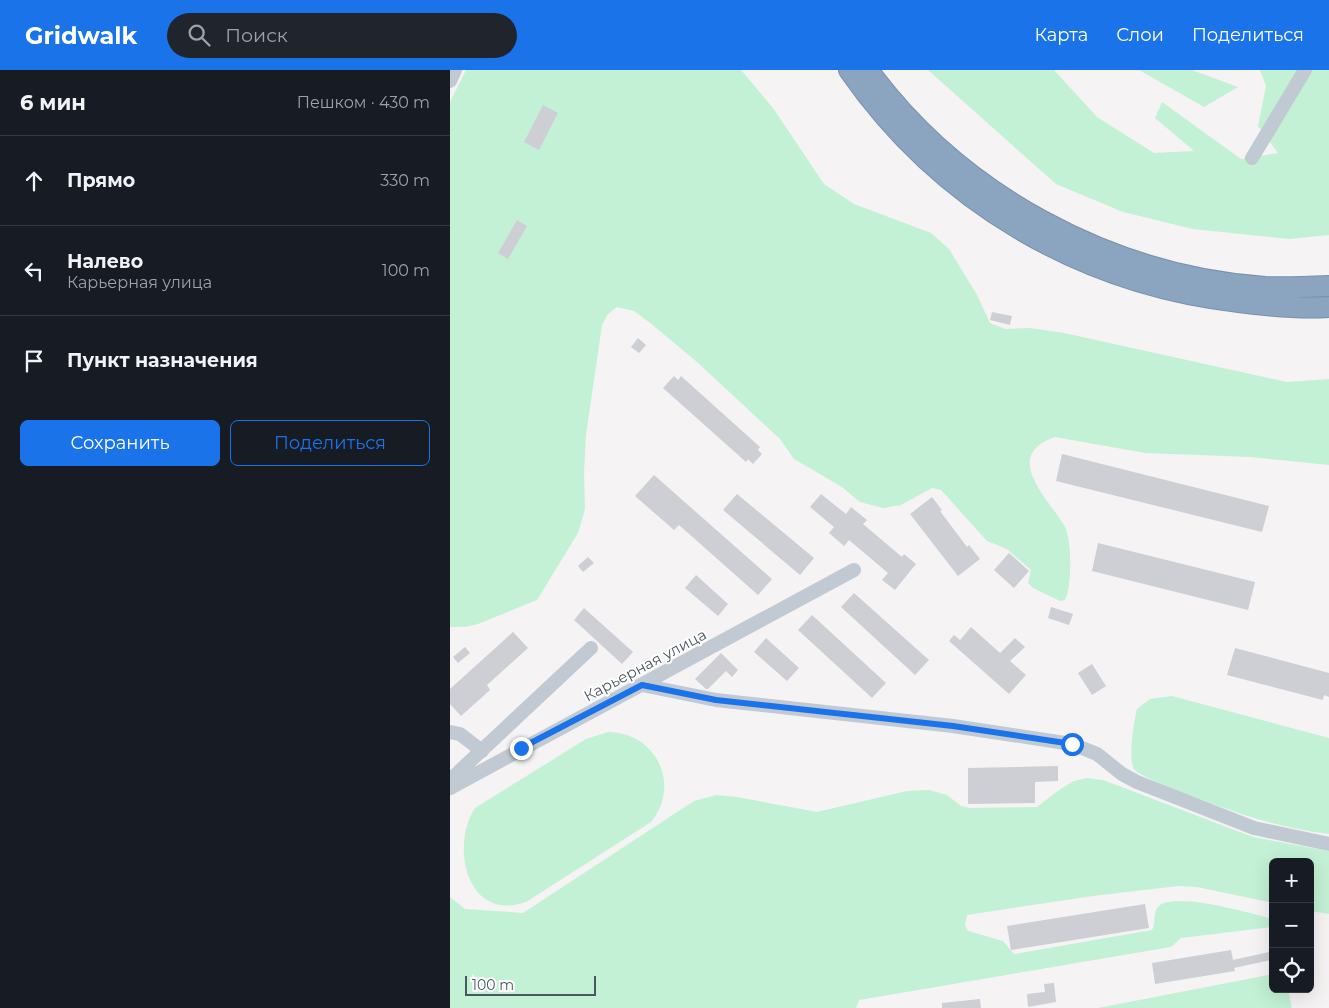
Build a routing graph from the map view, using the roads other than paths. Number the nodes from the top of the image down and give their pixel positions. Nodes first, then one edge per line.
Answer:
1 (455, 70) edge
2 (849, 70) edge
3 (868, 70) edge
4 (1305, 70) edge
5 (450, 81) edge
6 (1252, 158) dead end
7 (1329, 286) edge
8 (1329, 307) edge
9 (854, 570) dead end
10 (591, 648) dead end
11 (642, 685) junction
12 (450, 732) edge
13 (482, 751) junction
14 (450, 780) edge
15 (450, 788) edge
16 (1329, 844) edge

1 - 5 street
2 - 8 highway
3 - 7 highway
4 - 6 street
9 - 11 street, Карьерная улица
10 - 13 street
11 - 15 street, Карьерная улица
11 - 16 street
12 - 13 street
13 - 14 street

